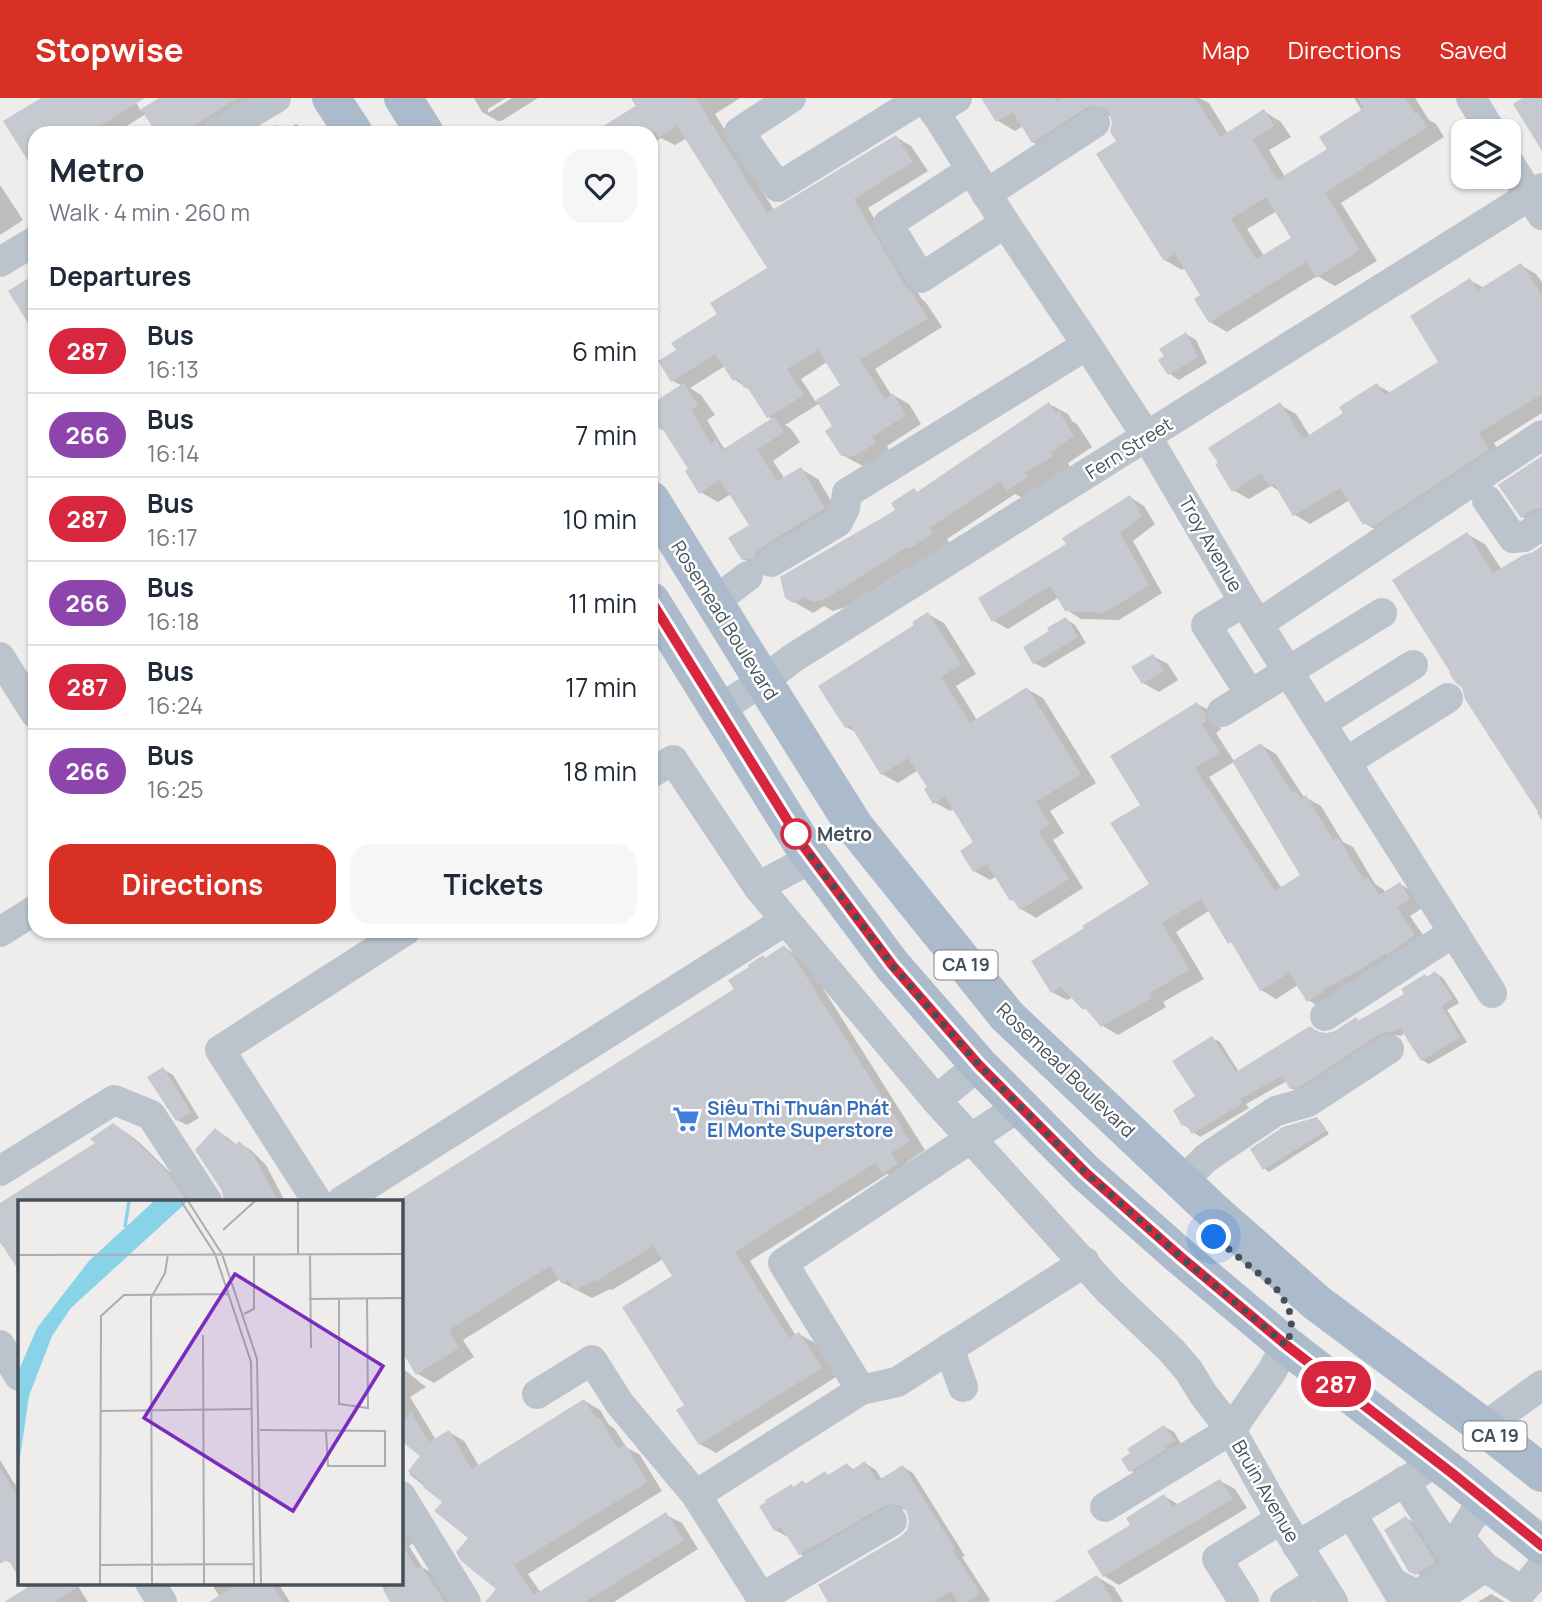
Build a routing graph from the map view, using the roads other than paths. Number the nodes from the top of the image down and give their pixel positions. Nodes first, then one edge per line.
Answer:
1 (276, 98) edge
2 (331, 98) edge
3 (404, 98) edge
4 (792, 98) edge
5 (1471, 98) edge
6 (935, 102) edge
7 (1484, 119) edge
8 (1095, 123) dead end
9 (229, 126) edge
10 (349, 126) edge
11 (421, 126) edge
12 (1521, 177) edge
13 (978, 182) junction
14 (1538, 199) edge
15 (1005, 223) junction
16 (28, 245) edge
17 (0, 262) edge
18 (1087, 345) junction
19 (1542, 435) edge
20 (1147, 437) junction
21 (1487, 500) dead end
22 (658, 511) edge
23 (1542, 525) edge
24 (714, 603) junction
25 (658, 612) edge
26 (1251, 613) junction
27 (1381, 613) dead end
28 (0, 657) edge
29 (1413, 666) dead end
30 (1288, 671) junction
31 (763, 681) junction
32 (1250, 695) junction
33 (1448, 698) dead end
34 (28, 702) edge
35 (718, 710) junction
36 (1222, 712) dead end
37 (1321, 723) junction
38 (1346, 762) junction
39 (662, 766) edge
40 (812, 858) junction
41 (758, 887) junction
42 (28, 914) edge
43 (785, 921) junction
44 (0, 932) edge
45 (1454, 933) junction
46 (394, 938) edge
47 (1492, 993) dead end
48 (1325, 1016) dead end
49 (1389, 1049) dead end
50 (1050, 1058) junction
51 (979, 1065) junction
52 (936, 1101) junction
53 (1020, 1106) junction
54 (970, 1139) junction
55 (0, 1171) edge
56 (1182, 1182) junction
57 (206, 1200) edge
58 (316, 1200) edge
59 (344, 1200) edge
60 (1085, 1262) junction
61 (0, 1345) edge
62 (1286, 1345) junction
63 (949, 1349) junction
64 (18, 1374) edge
65 (1542, 1385) edge
66 (963, 1387) dead end
67 (861, 1390) junction
68 (537, 1394) dead end
69 (1484, 1427) junction
70 (1231, 1430) junction
71 (1437, 1462) junction
72 (1542, 1473) edge
73 (1404, 1481) junction
74 (696, 1496) junction
75 (402, 1498) edge
76 (1484, 1499) junction
77 (1105, 1507) dead end
78 (1351, 1513) junction
79 (1280, 1519) junction
80 (892, 1521) dead end
81 (1542, 1545) edge
82 (1297, 1546) junction
83 (1485, 1567) junction
84 (1542, 1567) edge
85 (151, 1584) edge
86 (1326, 1591) edge
87 (1399, 1592) edge
88 (1519, 1596) edge
89 (763, 1600) edge
90 (162, 1602) edge
91 (466, 1602) edge
92 (1244, 1602) edge
93 (1284, 1602) edge
94 (1433, 1602) edge

1 - 9 street
2 - 10 main road
3 - 11 main road
4 - 6 street
5 - 7 street
6 - 13 street, Troy Avenue
8 - 13 street
12 - 14 street
13 - 15 street, Troy Avenue
13 - 15 street
14 - 20 street, Fern Street
15 - 18 street, Troy Avenue
16 - 17 street
18 - 20 street, Troy Avenue
18 - 24 street
19 - 26 street
20 - 26 street, Troy Avenue
20 - 31 street, Fern Street
21 - 23 street
22 - 24 main road, Rosemead Boulevard / CA 19
24 - 31 main road, Rosemead Boulevard / CA 19
25 - 35 main road, CA 19
26 - 30 street, Troy Avenue
26 - 32 street
27 - 30 street
28 - 34 street
29 - 37 street
30 - 32 street
30 - 37 street, Troy Avenue
31 - 35 street, Fern Street
31 - 50 main road, Rosemead Boulevard / CA 19
32 - 36 street
33 - 38 street
35 - 40 main road, CA 19
37 - 38 street, Troy Avenue
38 - 45 street, Troy Avenue
39 - 41 street
40 - 41 street
40 - 51 main road, CA 19
41 - 43 street
42 - 44 street
43 - 52 street
43 - 59 street
45 - 47 street, Troy Avenue
45 - 48 street
46 - 58 street
49 - 56 street
50 - 56 main road, Rosemead Boulevard / CA 19
50 - 62 main road
51 - 52 street
51 - 53 main road, CA 19
52 - 54 street
53 - 54 street
53 - 62 main road, CA 19
54 - 60 street
54 - 67 street
55 - 57 street
56 - 69 main road, Rosemead Boulevard / CA 19
60 - 63 street
60 - 70 street
61 - 64 street
62 - 69 main road
62 - 70 street, Bruin Avenue
62 - 71 main road, CA 19
63 - 66 street
63 - 67 street
65 - 69 street
67 - 74 street
68 - 74 street
69 - 72 main road, Rosemead Boulevard / CA 19
70 - 77 street
70 - 79 street, Bruin Avenue
71 - 73 street
71 - 76 main road, CA 19
73 - 78 street
73 - 87 street
74 - 89 street
75 - 91 street
76 - 81 main road, CA 19
76 - 83 street
78 - 82 street
78 - 87 street
79 - 82 street, Bruin Avenue
79 - 92 street
80 - 89 street
82 - 86 street, Bruin Avenue
83 - 88 street
83 - 94 street
84 - 88 street
85 - 90 street
86 - 93 street

